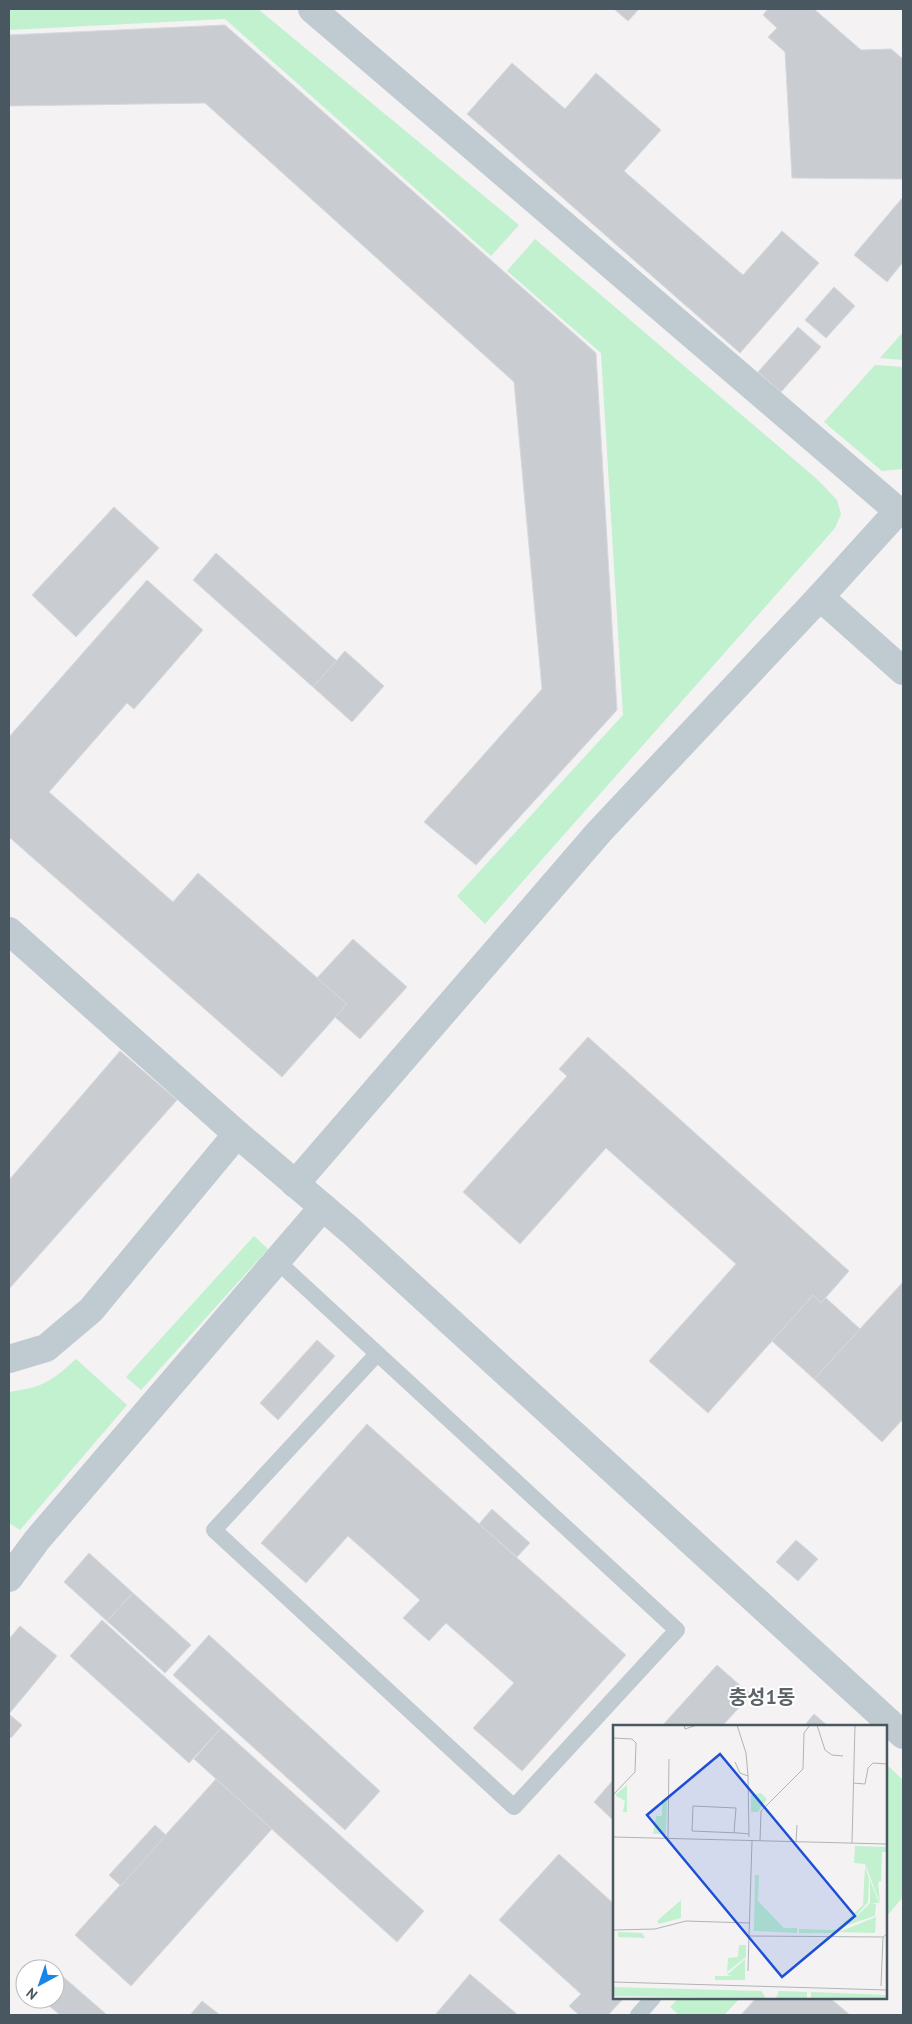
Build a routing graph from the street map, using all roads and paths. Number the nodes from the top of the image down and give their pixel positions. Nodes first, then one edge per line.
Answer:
1 (312, 9) edge
2 (901, 508) edge
3 (820, 597) junction
4 (903, 671) edge
5 (9, 931) edge
6 (237, 1134) junction
7 (296, 1184) junction
8 (323, 1207) junction
9 (277, 1261) junction
10 (377, 1354) junction
11 (9, 1359) edge
12 (9, 1578) edge
13 (886, 1725) edge
14 (653, 1999) edge
15 (638, 2015) edge

1 - 2 street
2 - 3 street
3 - 4 street
3 - 7 street
5 - 6 street
6 - 7 street
6 - 11 street
7 - 8 street
8 - 9 street
8 - 13 street
9 - 10 lane
9 - 12 street
10 - 10 lane
14 - 15 lane

